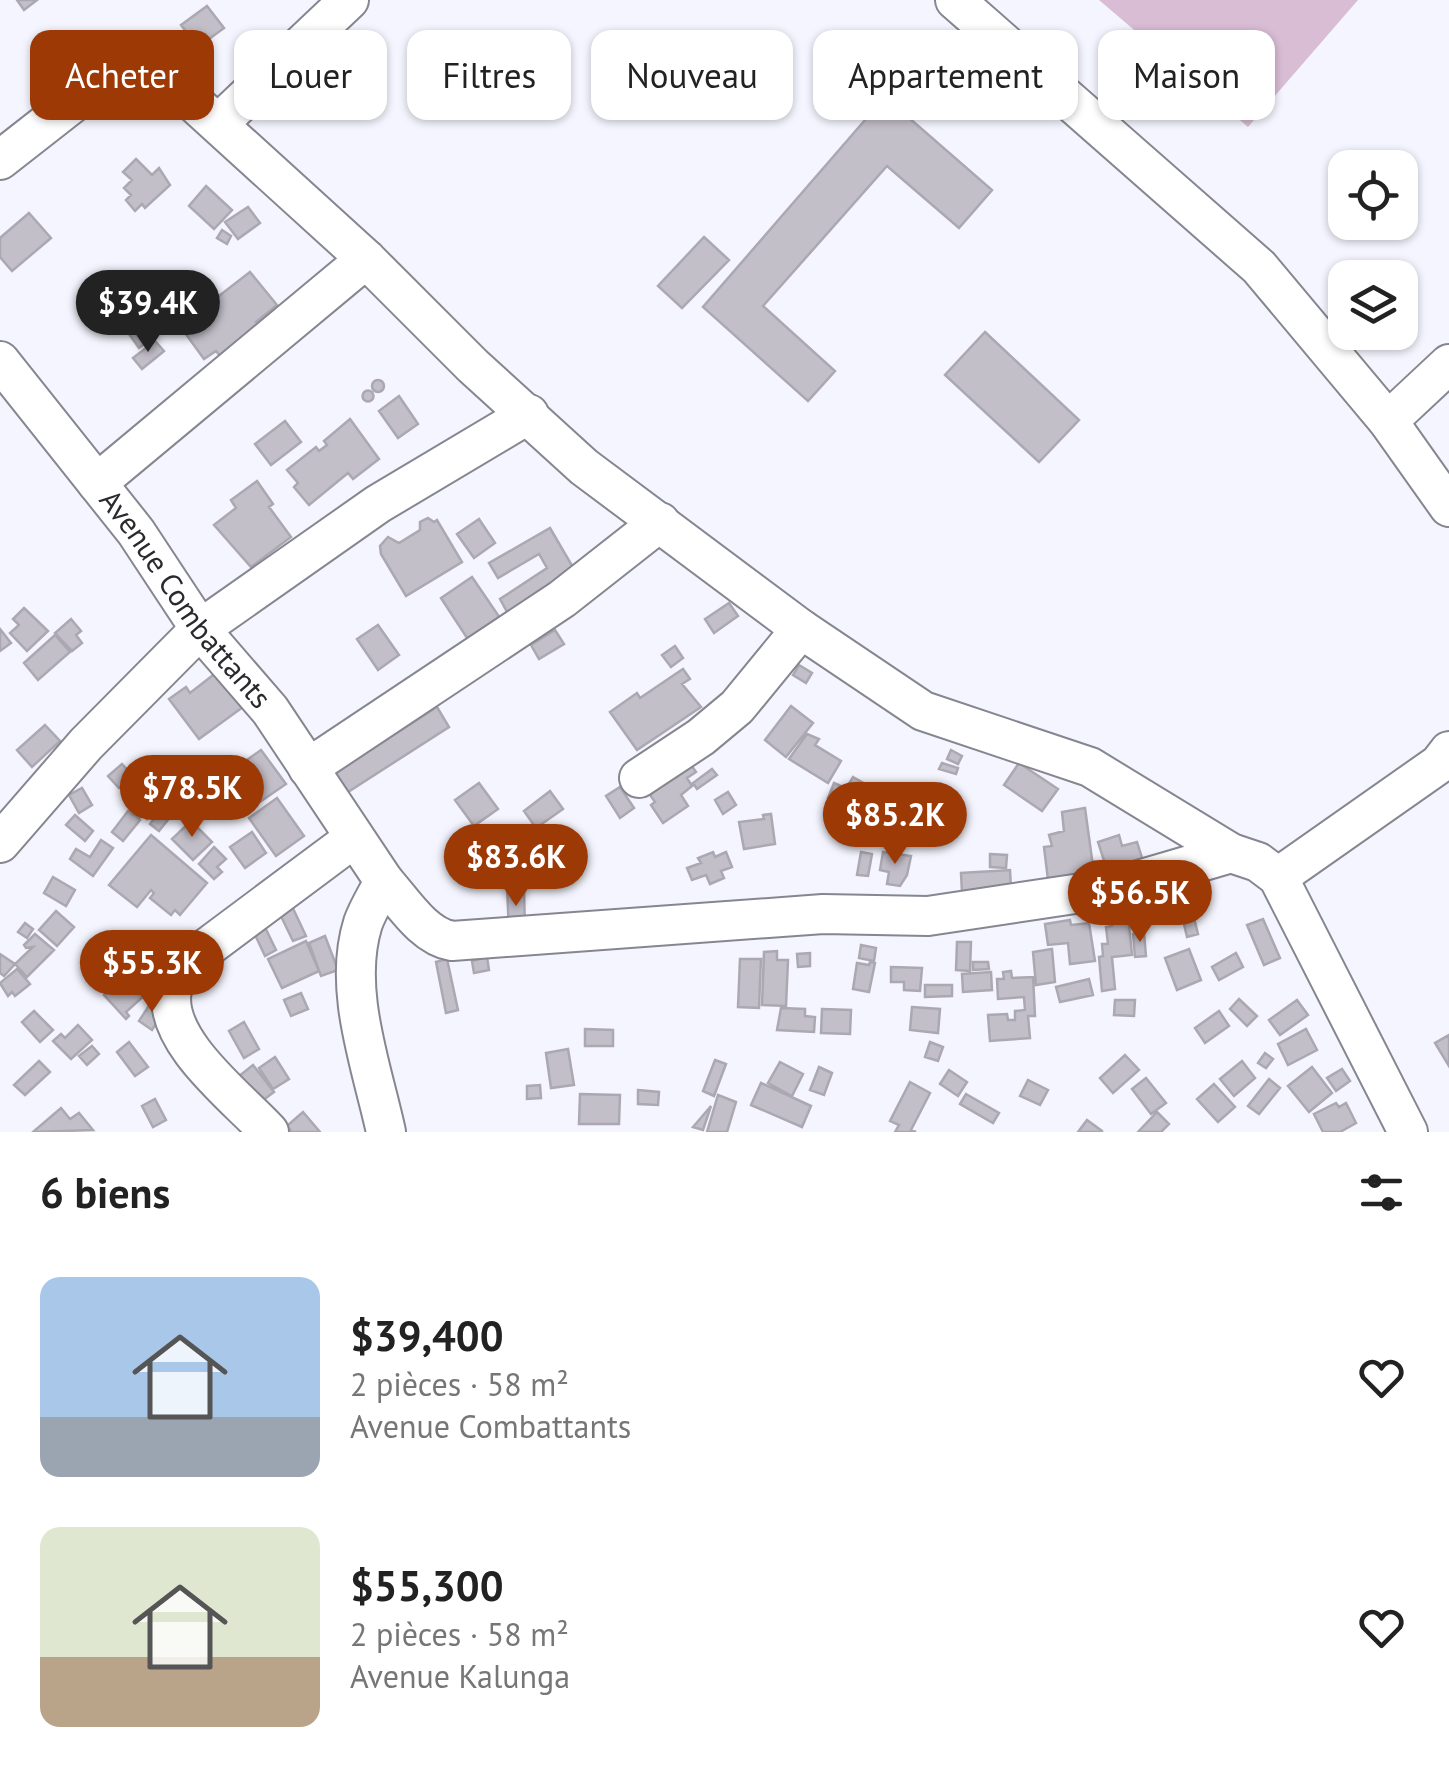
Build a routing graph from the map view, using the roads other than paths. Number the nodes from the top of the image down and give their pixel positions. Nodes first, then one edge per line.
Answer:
1 (349, 0) edge
2 (956, 0) edge
3 (219, 123) junction
4 (0, 160) edge
5 (366, 259) junction
6 (0, 361) edge
7 (1449, 364) edge
8 (529, 414) junction
9 (1388, 421) junction
10 (97, 483) junction
11 (1449, 507) edge
12 (660, 522) junction
13 (200, 629) junction
14 (801, 629) junction
15 (1446, 762) edge
16 (308, 768) junction
17 (640, 778) dead end
18 (7, 816) edge
19 (354, 838) junction
20 (1231, 853) junction
21 (1278, 877) junction
22 (384, 881) junction
23 (269, 1132) edge
24 (386, 1132) edge
25 (1408, 1132) edge

1 - 3 street
2 - 9 street
3 - 4 street
3 - 5 street
5 - 8 street
5 - 10 street
6 - 10 street, Avenue Combattants
7 - 9 street
8 - 12 street
8 - 13 street
9 - 11 street
10 - 13 street, Avenue Combattants
12 - 14 street
12 - 16 street
13 - 16 street, Avenue Combattants
13 - 18 street
14 - 17 street
14 - 20 street
15 - 21 street
16 - 19 street, Avenue Combattants
19 - 22 street, Avenue Combattants
19 - 23 street
20 - 21 street
20 - 22 street, Avenue Combattants
21 - 25 street
22 - 24 street

